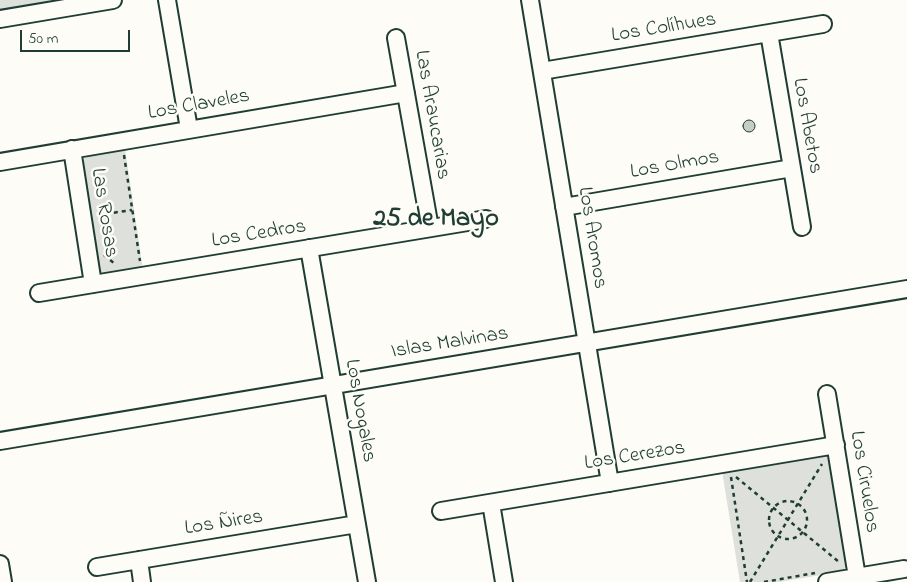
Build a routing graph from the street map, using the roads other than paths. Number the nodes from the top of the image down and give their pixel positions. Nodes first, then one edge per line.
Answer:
1 (113, 0) edge
2 (167, 0) edge
3 (530, 0) edge
4 (0, 19) edge
5 (824, 24) dead end
6 (769, 33) junction
7 (396, 38) dead end
8 (542, 71) junction
9 (406, 93) junction
10 (188, 130) junction
11 (72, 150) junction
12 (0, 162) edge
13 (792, 168) junction
14 (564, 207) junction
15 (486, 219) dead end
16 (802, 227) dead end
17 (430, 228) junction
18 (309, 248) junction
19 (93, 284) junction
20 (907, 289) edge
21 (39, 293) dead end
22 (587, 343) junction
23 (333, 385) junction
24 (827, 394) dead end
25 (0, 441) edge
26 (836, 445) junction
27 (610, 483) junction
28 (490, 502) junction
29 (441, 511) dead end
30 (357, 524) junction
31 (139, 560) junction
32 (0, 564) edge
33 (97, 567) dead end
34 (904, 568) dead end
35 (824, 577) edge
36 (857, 577) junction
37 (3, 582) edge
38 (142, 582) edge
39 (367, 582) edge
40 (504, 582) edge

1 - 4 street
2 - 10 street
3 - 8 street, Los Aromos
5 - 6 street, Los Colíhues
6 - 8 street, Los Colíhues
6 - 13 street, Los Abetos
7 - 9 street, Las Araucarias
8 - 14 street, Los Aromos
9 - 10 street, Los Claveles
9 - 17 street, Las Araucarias
10 - 11 street, Los Claveles
11 - 12 street, Los Claveles
11 - 19 street, Las Rosas
13 - 14 street, Los Olmos
13 - 16 street, Los Abetos
14 - 22 street, Los Aromos
15 - 17 street, Los Cedros
17 - 18 street, Los Cedros
18 - 19 street, Los Cedros
18 - 23 street, Los Nogales
19 - 21 street, Los Cedros
20 - 22 street, Islas Malvinas
22 - 23 street, Islas Malvinas
22 - 27 street, Los Aromos
23 - 25 street, Islas Malvinas
23 - 30 street, Los Nogales
24 - 26 street, Los Ciruelos
26 - 27 street, Los Cerezos
26 - 36 street, Los Ciruelos
27 - 28 street, Los Cerezos
28 - 29 street, Los Cerezos
28 - 40 street
30 - 31 street, Los Ñires
30 - 39 street, Los Nogales
31 - 33 street, Los Ñires
31 - 38 street
32 - 37 street
34 - 36 street
35 - 36 street

